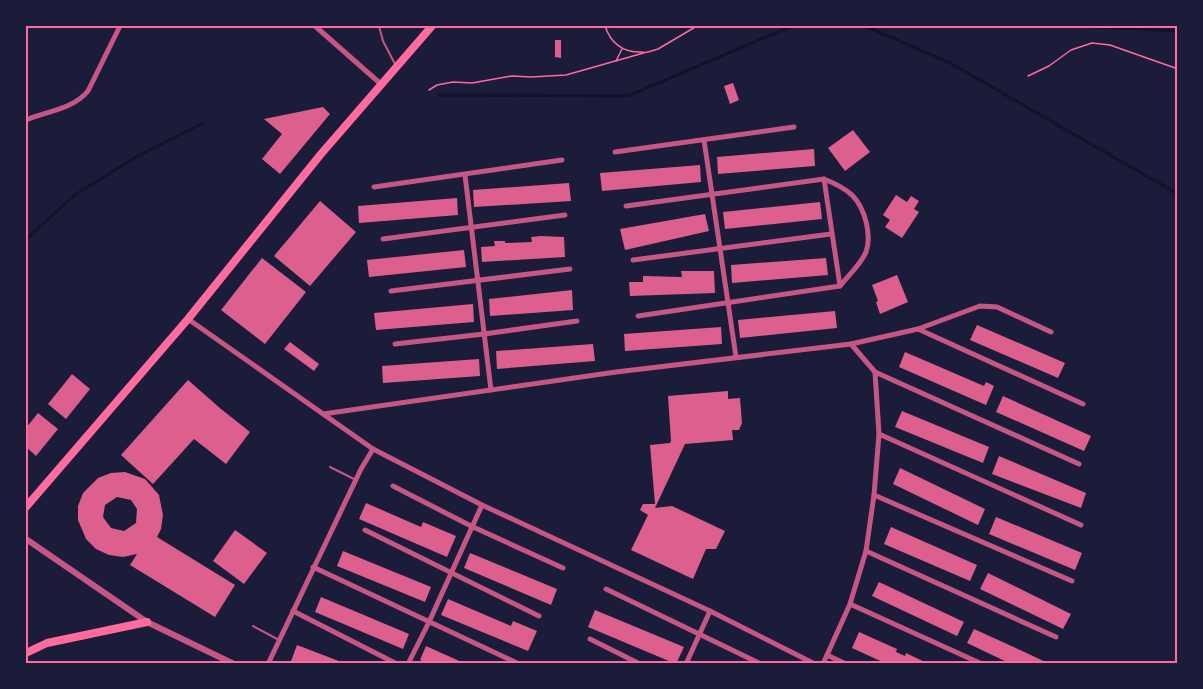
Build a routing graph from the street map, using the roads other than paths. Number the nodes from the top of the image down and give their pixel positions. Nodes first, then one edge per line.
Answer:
1 (120, 26) edge
2 (315, 26) edge
3 (379, 26) edge
4 (432, 26) edge
5 (397, 67) junction
6 (382, 85) junction
7 (26, 120) edge
8 (794, 127) dead end
9 (704, 140) junction
10 (615, 152) dead end
11 (562, 160) dead end
12 (465, 175) junction
13 (824, 179) junction
14 (374, 187) dead end
15 (712, 194) junction
16 (626, 206) dead end
17 (564, 215) dead end
18 (473, 228) junction
19 (831, 234) junction
20 (383, 239) dead end
21 (721, 248) junction
22 (633, 260) dead end
23 (570, 269) dead end
24 (478, 280) junction
25 (840, 286) junction
26 (391, 291) dead end
27 (729, 303) junction
28 (638, 315) dead end
29 (188, 319) junction
30 (578, 321) dead end
31 (918, 329) junction
32 (1051, 332) dead end
33 (484, 334) junction
34 (395, 344) dead end
35 (851, 344) junction
36 (736, 357) junction
37 (875, 372) junction
38 (491, 390) junction
39 (1083, 404) dead end
40 (323, 414) junction
41 (879, 434) junction
42 (373, 449) junction
43 (1079, 464) dead end
44 (330, 467) dead end
45 (356, 480) junction
46 (393, 486) dead end
47 (874, 495) junction
48 (482, 505) junction
49 (26, 507) edge
50 (1081, 525) dead end
51 (471, 526) junction
52 (365, 530) dead end
53 (26, 539) edge
54 (866, 551) junction
55 (313, 567) junction
56 (563, 568) dead end
57 (451, 573) junction
58 (1072, 581) dead end
59 (606, 588) dead end
60 (850, 604) junction
61 (293, 611) junction
62 (710, 611) junction
63 (539, 616) dead end
64 (147, 622) junction
65 (429, 622) junction
66 (253, 626) dead end
67 (699, 634) junction
68 (1056, 637) dead end
69 (590, 639) dead end
70 (279, 640) junction
71 (26, 653) edge
72 (827, 655) junction
73 (234, 663) edge
74 (268, 663) edge
75 (397, 663) edge
76 (408, 663) edge
77 (517, 663) edge
78 (640, 663) edge
79 (686, 663) edge
80 (761, 663) edge
81 (815, 663) edge
82 (823, 663) edge
83 (846, 663) edge
84 (982, 663) edge

1 - 7 street
2 - 6 street
3 - 5 lane
4 - 5 main road
5 - 6 main road
6 - 29 main road
8 - 9 street
9 - 10 street
9 - 15 street
11 - 12 street
12 - 14 street
12 - 18 street
13 - 15 street
13 - 19 street
13 - 25 street
15 - 16 street
15 - 21 street
17 - 18 street
18 - 20 street
18 - 24 street
19 - 21 street
19 - 25 street
21 - 22 street
21 - 27 street
23 - 24 street
24 - 26 street
24 - 33 street
25 - 27 street
27 - 28 street
27 - 36 street
29 - 40 street
29 - 49 main road
30 - 33 street
31 - 32 street
31 - 35 street
31 - 39 street
33 - 34 street
33 - 38 street
35 - 36 street
35 - 37 street
36 - 38 street
37 - 41 street
37 - 43 street
38 - 40 street
40 - 42 street
41 - 47 street
41 - 50 street
42 - 45 street
42 - 48 street
44 - 45 lane
45 - 55 street
46 - 51 street
47 - 54 street
47 - 58 street
48 - 51 street
48 - 62 street
51 - 56 street
51 - 57 street
52 - 57 street
53 - 64 street
54 - 60 street
54 - 68 street
55 - 61 street
55 - 65 street
57 - 63 street
57 - 65 street
59 - 67 street
60 - 72 street
60 - 84 street
61 - 70 street
61 - 75 street
62 - 67 street
62 - 81 street
64 - 71 main road
64 - 73 street
65 - 76 street
65 - 77 street
66 - 70 lane
67 - 79 street
67 - 80 street
69 - 78 street
70 - 74 street
72 - 82 street
72 - 83 street

